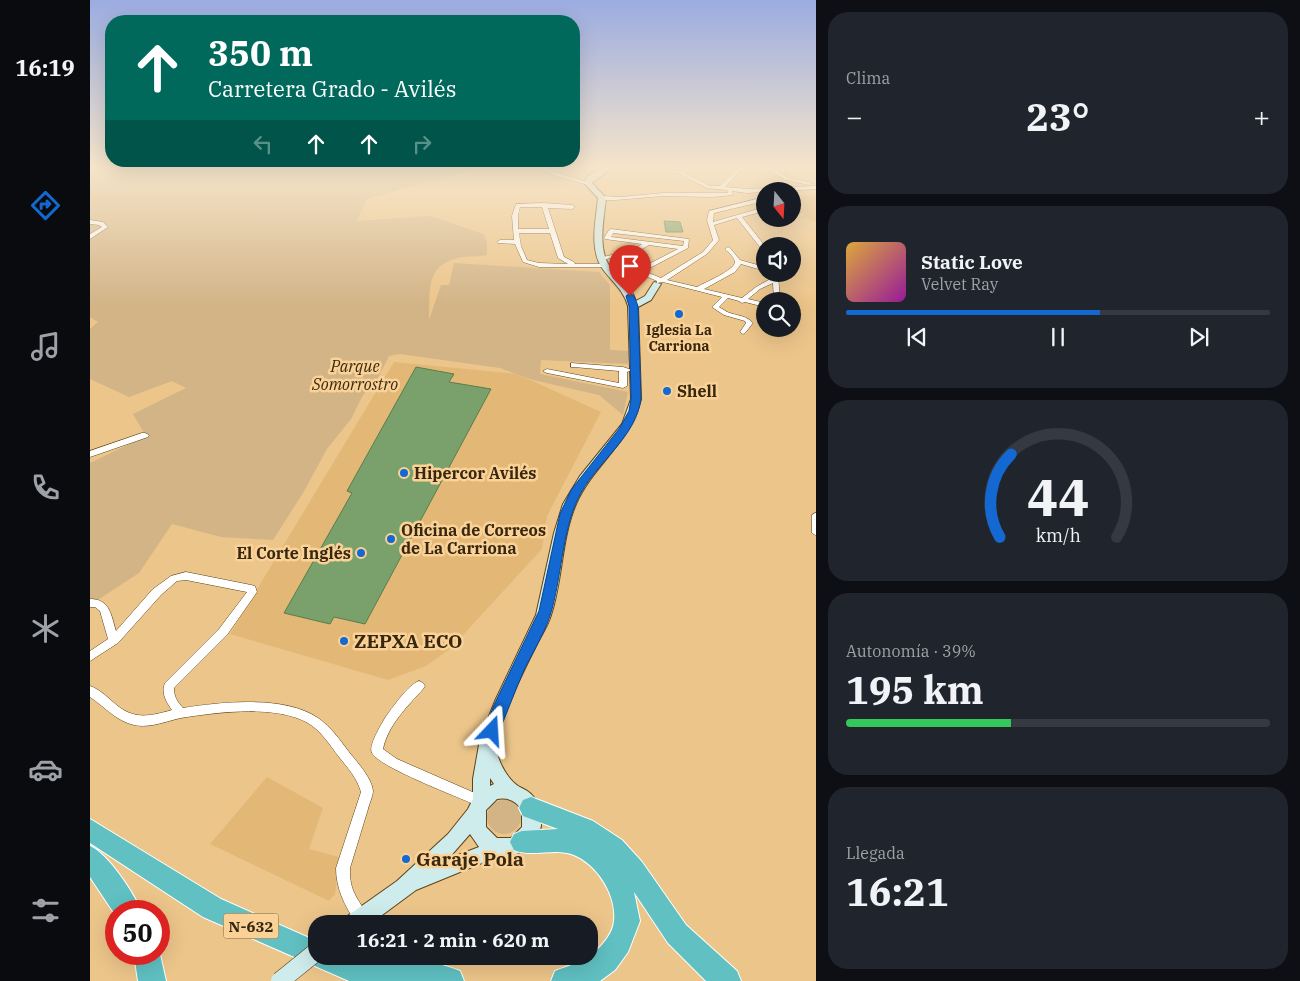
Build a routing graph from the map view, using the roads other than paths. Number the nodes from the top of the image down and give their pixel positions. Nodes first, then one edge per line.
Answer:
1 (515, 213) edge
2 (546, 213) edge
3 (600, 213) edge
4 (711, 213) edge
5 (750, 213) edge
6 (738, 216) junction
7 (90, 222) edge
8 (744, 222) junction
9 (711, 224) junction
10 (727, 225) dead end
11 (516, 231) junction
12 (552, 231) junction
13 (90, 237) edge
14 (598, 237) junction
15 (607, 238) junction
16 (756, 238) edge
17 (500, 242) dead end
18 (518, 242) junction
19 (649, 243) junction
20 (684, 248) junction
21 (728, 249) dead end
22 (525, 261) junction
23 (738, 261) junction
24 (513, 262) dead end
25 (603, 262) junction
26 (579, 265) junction
27 (756, 267) edge
28 (659, 282) junction
29 (767, 282) edge
30 (698, 289) junction
31 (725, 296) junction
32 (742, 301) junction
33 (633, 303) junction
34 (756, 304) edge
35 (742, 332) dead end
36 (574, 365) dead end
37 (547, 370) dead end
38 (623, 370) junction
39 (635, 370) junction
40 (145, 434) dead end
41 (90, 454) edge
42 (816, 515) edge
43 (816, 533) edge
44 (90, 603) edge
45 (114, 640) junction
46 (90, 657) edge
47 (419, 686) dead end
48 (90, 691) edge
49 (181, 713) junction
50 (488, 743) junction
51 (522, 801) junction
52 (479, 805) junction
53 (90, 830) edge
54 (512, 844) junction
55 (90, 858) edge
56 (404, 888) junction
57 (188, 894) junction
58 (121, 900) edge
59 (354, 915) edge
60 (366, 915) edge
61 (308, 940) edge
62 (308, 950) edge
63 (308, 959) edge
64 (149, 965) edge
65 (343, 965) edge
66 (381, 965) edge
67 (152, 981) edge
68 (280, 981) edge
69 (382, 981) edge
70 (450, 981) edge
71 (565, 981) edge
72 (727, 981) edge

1 - 11 street
2 - 12 street
3 - 14 main road
4 - 9 street
5 - 6 street
6 - 8 street
6 - 9 street
7 - 13 street
8 - 10 street
8 - 16 street
9 - 28 street
11 - 12 street
11 - 18 street
12 - 26 street
14 - 15 street
14 - 25 main road
15 - 19 street
15 - 20 street
17 - 18 street
18 - 22 street
19 - 20 street
19 - 25 street
20 - 28 street
21 - 23 street
22 - 24 street
22 - 26 street
23 - 27 street
23 - 30 street
25 - 26 street
25 - 33 main road
28 - 30 street
28 - 33 main road
29 - 32 street
30 - 31 street
31 - 32 street
31 - 35 street
32 - 34 street
33 - 39 main road
36 - 38 street
37 - 38 street
38 - 39 street
39 - 50 main road
40 - 41 street
42 - 43 street
44 - 45 street
45 - 46 street
45 - 49 street
47 - 52 street
48 - 49 street
49 - 59 street
50 - 51 main road
50 - 52 main road
51 - 52 main road
51 - 54 main road
51 - 72 highway
52 - 54 main road
52 - 56 main road
53 - 57 highway, N-632
54 - 56 main road
54 - 71 highway
55 - 58 highway
56 - 60 main road
57 - 61 highway
57 - 62 highway, N-632
63 - 68 main road, bridge
64 - 67 highway
65 - 69 highway
66 - 70 highway

